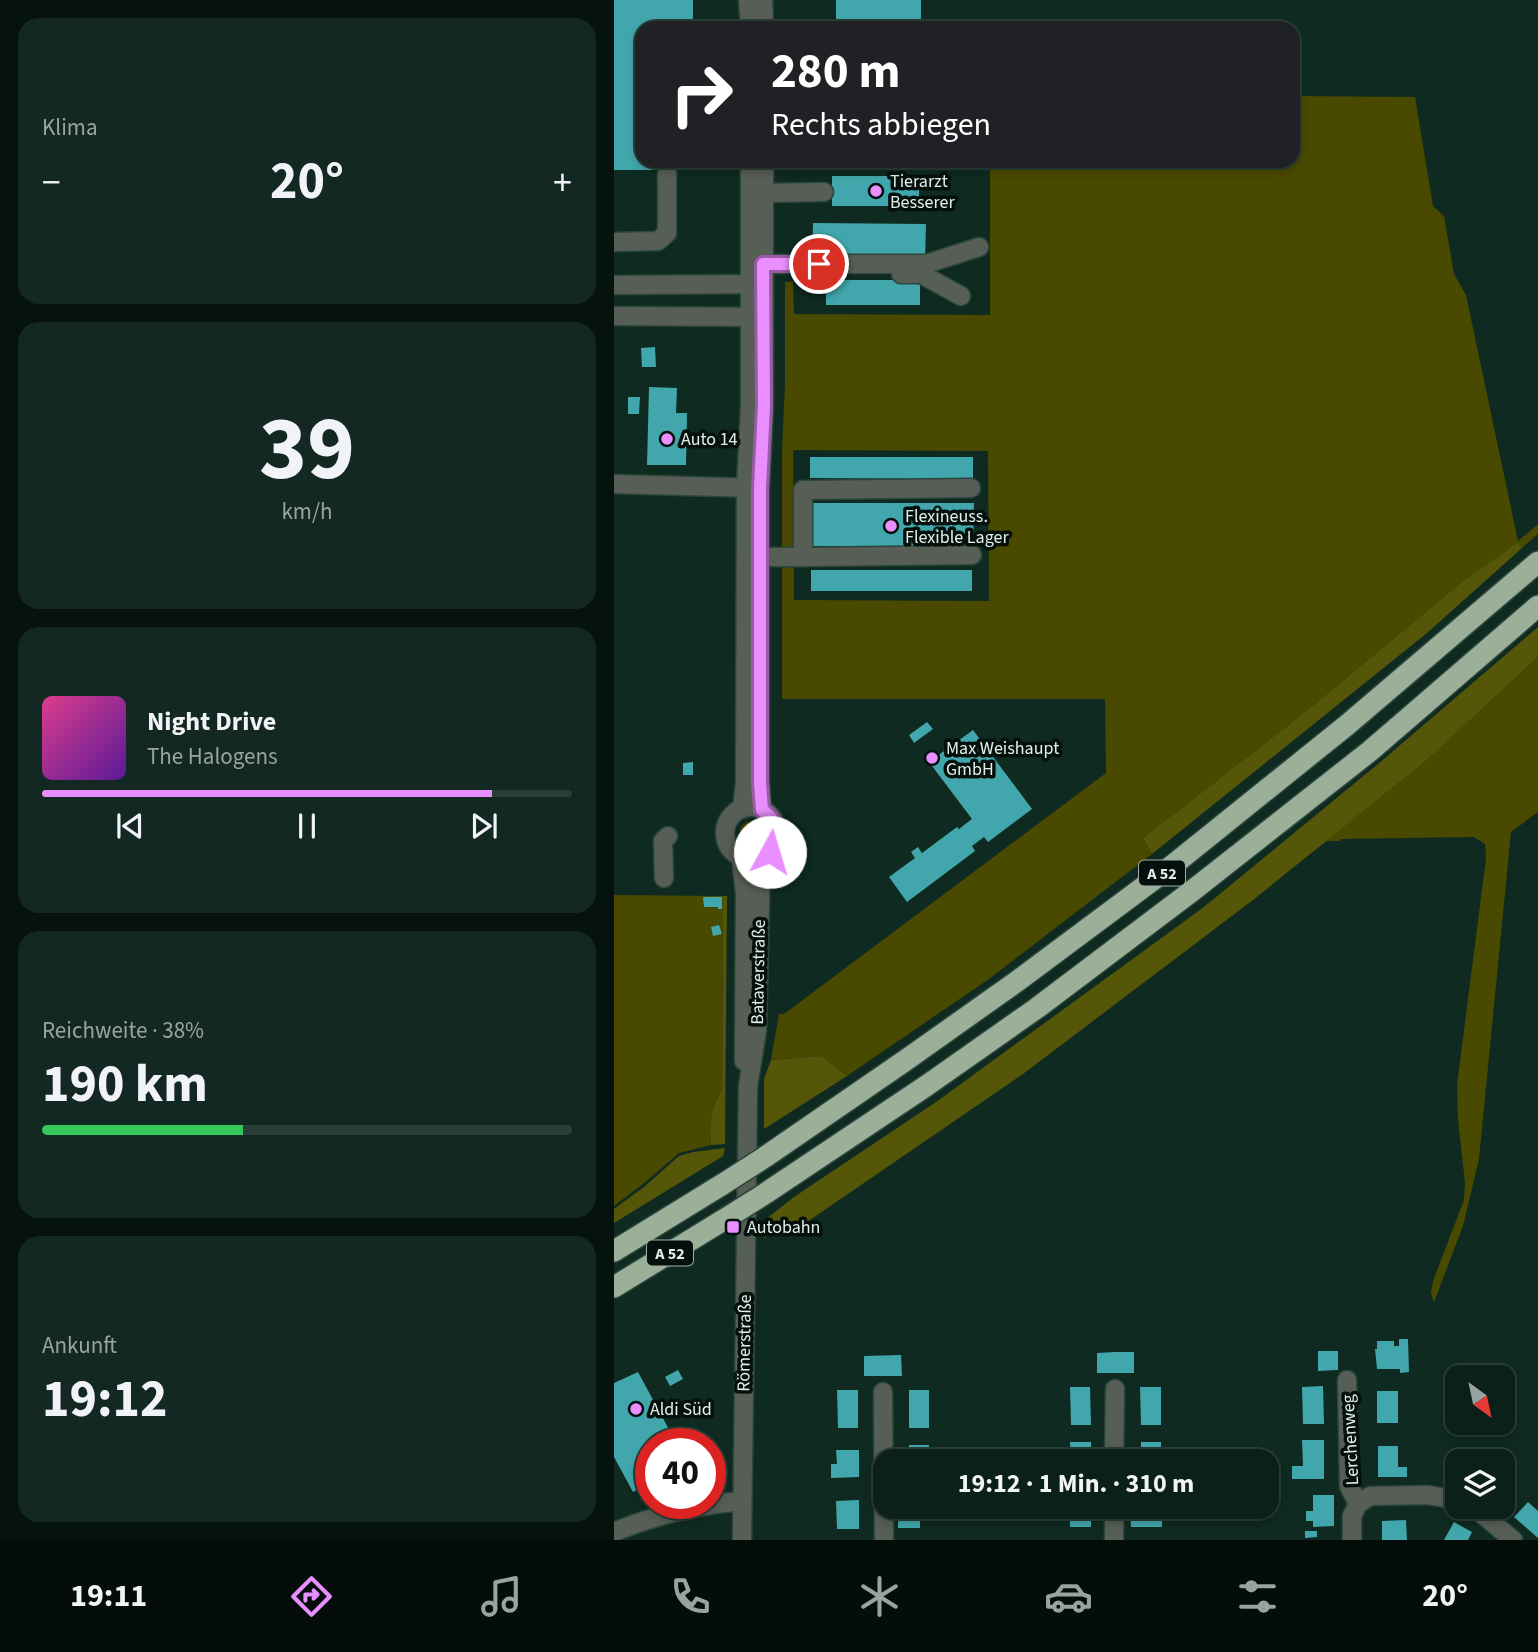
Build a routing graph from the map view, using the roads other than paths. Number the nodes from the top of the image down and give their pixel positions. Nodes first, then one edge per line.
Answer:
1 (748, 0) edge
2 (763, 0) edge
3 (750, 21) edge
4 (764, 21) edge
5 (752, 168) edge
6 (762, 168) edge
7 (667, 174) dead end
8 (824, 192) dead end
9 (757, 193) junction
10 (614, 242) edge
11 (979, 247) dead end
12 (757, 274) junction
13 (614, 285) edge
14 (961, 296) dead end
15 (614, 316) edge
16 (757, 318) junction
17 (614, 484) edge
18 (753, 488) junction
19 (971, 488) dead end
20 (972, 555) dead end
21 (760, 557) junction
22 (803, 557) junction
23 (1538, 562) edge
24 (1538, 606) edge
25 (742, 808) junction
26 (762, 810) junction
27 (668, 835) dead end
28 (741, 858) junction
29 (761, 858) junction
30 (664, 878) dead end
31 (748, 1086) junction
32 (756, 1151) junction
33 (614, 1251) edge
34 (614, 1287) edge
35 (1347, 1380) dead end
36 (1115, 1389) dead end
37 (884, 1392) dead end
38 (1114, 1449) edge
39 (1445, 1497) edge
40 (742, 1501) junction
41 (1358, 1504) junction
42 (1114, 1519) edge
43 (1488, 1519) edge
44 (614, 1532) edge
45 (742, 1540) edge
46 (884, 1540) edge
47 (1114, 1540) edge
48 (1352, 1540) edge
49 (1513, 1540) edge

1 - 3 street
2 - 4 street
5 - 9 street, Bataverstraße
6 - 9 street, Bataverstraße
7 - 10 street
8 - 9 street
9 - 12 street, Bataverstraße
11 - 12 street
12 - 13 street
12 - 14 street
12 - 16 street, Bataverstraße
15 - 16 street
16 - 18 street, Bataverstraße
17 - 18 street
18 - 21 street, Bataverstraße
18 - 25 street, Bataverstraße
19 - 22 street
20 - 22 street
21 - 22 street
21 - 26 street, Bataverstraße
23 - 32 highway, A 52
24 - 34 highway, A 52, bridge
25 - 26 street
25 - 28 street, Bataverstraße
26 - 29 street, Bataverstraße
27 - 30 street
28 - 29 street
28 - 31 street, Bataverstraße
29 - 31 street, Bataverstraße
31 - 32 street, Bataverstraße
32 - 33 highway, A 52, bridge
32 - 40 street, Römerstraße
35 - 41 street, Lerchenweg
36 - 38 street
37 - 46 street
39 - 41 street
40 - 44 street
40 - 45 street, Römerstraße
41 - 48 street, Lerchenweg
42 - 47 street
43 - 49 street

